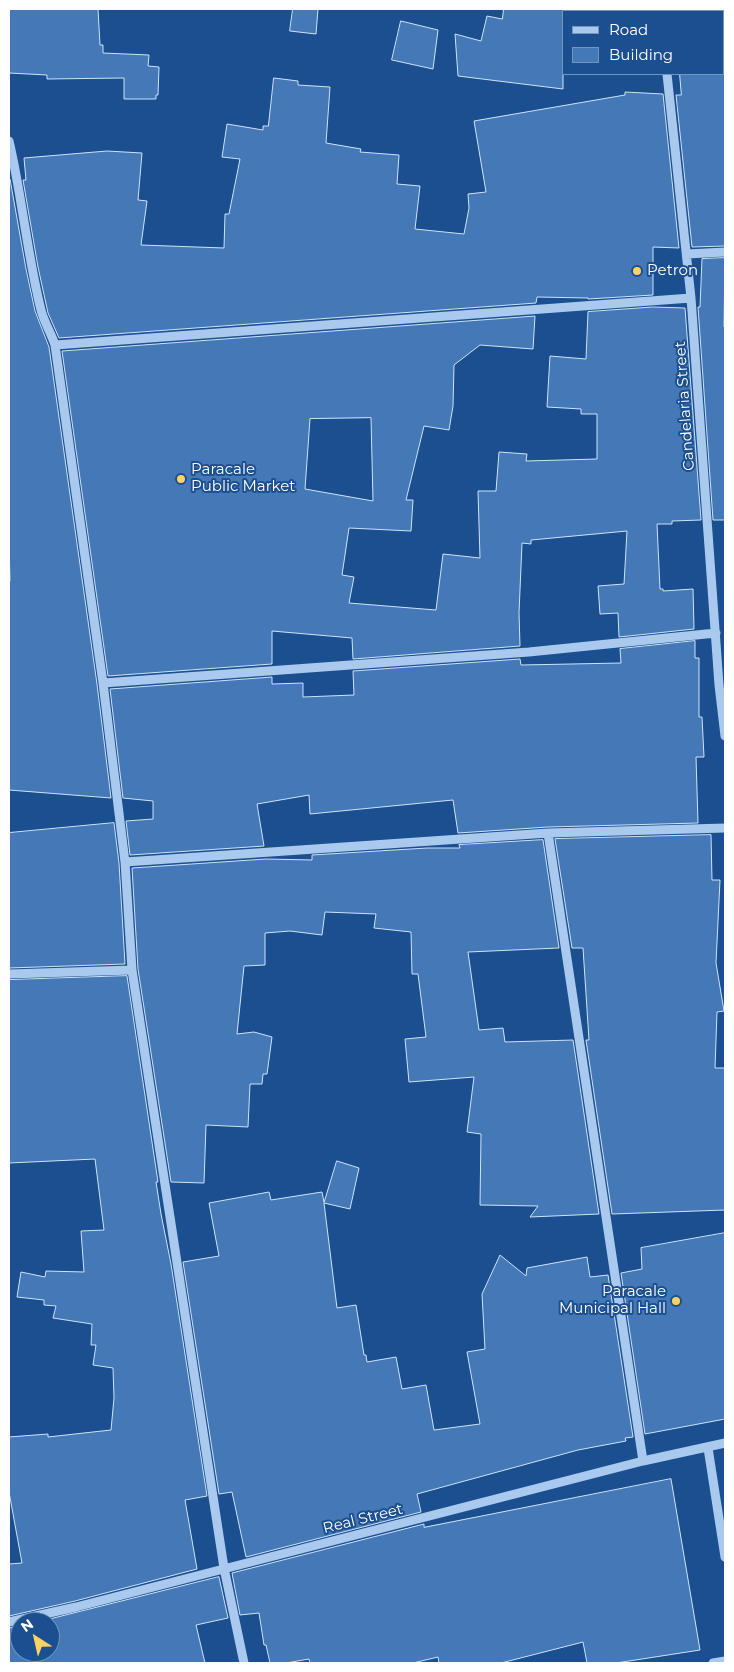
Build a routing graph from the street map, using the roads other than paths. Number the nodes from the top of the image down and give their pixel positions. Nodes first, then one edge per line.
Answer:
1 (667, 75) edge
2 (9, 140) edge
3 (725, 252) edge
4 (687, 254) junction
5 (691, 298) junction
6 (55, 345) junction
7 (716, 633) junction
8 (103, 683) junction
9 (725, 736) edge
10 (725, 828) edge
11 (548, 833) junction
12 (126, 862) junction
13 (132, 970) junction
14 (9, 974) edge
15 (725, 1443) edge
16 (708, 1448) junction
17 (643, 1461) junction
18 (725, 1557) edge
19 (224, 1568) junction
20 (9, 1622) edge
21 (725, 1661) edge
22 (244, 1663) edge
23 (713, 1663) edge

1 - 4 street, Candelaria Street
2 - 6 street
3 - 4 street
4 - 5 street, Candelaria Street
5 - 6 street
5 - 7 street, Candelaria Street
6 - 8 street
7 - 8 street
7 - 9 street, Candelaria Street
8 - 12 street
10 - 11 street
11 - 12 street
11 - 17 street
12 - 13 street
13 - 14 street
13 - 19 street
15 - 16 street, Real Street
16 - 17 street, Real Street
16 - 18 street
17 - 19 street, Real Street
19 - 20 street, Real Street
19 - 22 street
21 - 23 street

